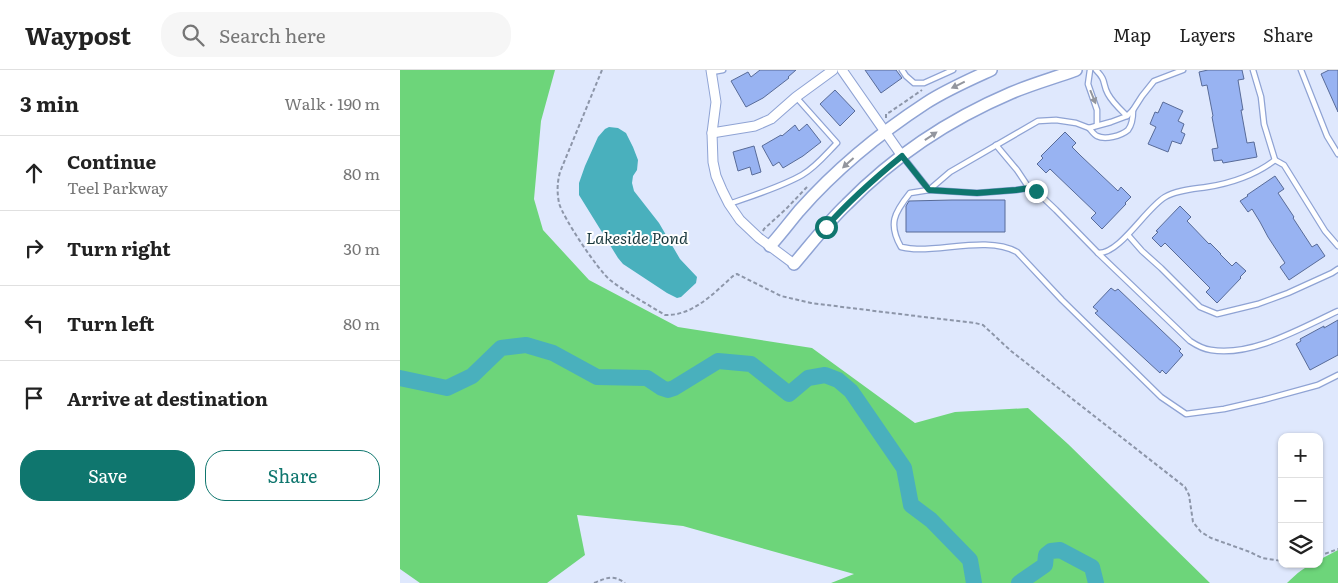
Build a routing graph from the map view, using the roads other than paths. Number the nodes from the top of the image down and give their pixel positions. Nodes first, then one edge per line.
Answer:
1 (723, 70) edge
2 (833, 70) edge
3 (842, 70) edge
4 (902, 70) edge
5 (953, 70) edge
6 (991, 70) edge
7 (1076, 70) edge
8 (1090, 70) edge
9 (1096, 70) edge
10 (1183, 70) edge
11 (1253, 70) edge
12 (1301, 70) edge
13 (711, 71) edge
14 (796, 97) junction
15 (1133, 110) junction
16 (1127, 116) junction
17 (1097, 125) junction
18 (1088, 128) junction
19 (886, 132) junction
20 (712, 133) junction
21 (996, 145) junction
22 (1338, 154) edge
23 (902, 156) junction
24 (1275, 160) junction
25 (1029, 188) junction
26 (929, 190) junction
27 (729, 204) junction
28 (1128, 235) junction
29 (770, 246) junction
30 (1338, 246) edge
31 (1098, 253) junction
32 (794, 264) joint
33 (1338, 269) edge
34 (1338, 311) edge
35 (1338, 375) edge

1 - 13 lane
2 - 14 street
3 - 19 street
4 - 5 lane
6 -> 19 street
23 -> 7 street
8 -> 17 lane
9 - 16 lane
10 - 15 lane
11 - 24 lane
12 - 22 lane
13 - 20 street
14 - 20 street
14 - 27 lane
15 - 16 lane
15 - 18 lane
16 - 17 lane
17 - 18 lane
18 - 21 lane
19 - 23 street
19 -> 29 street
20 - 27 street
21 - 25 lane
21 - 26 lane
23 - 26 lane
23 - 32 street
24 - 28 lane
24 - 30 lane
25 - 26 lane
25 - 31 lane
26 - 35 lane
27 - 29 street
28 - 31 lane
28 - 33 lane
29 - 32 street
31 - 34 lane

